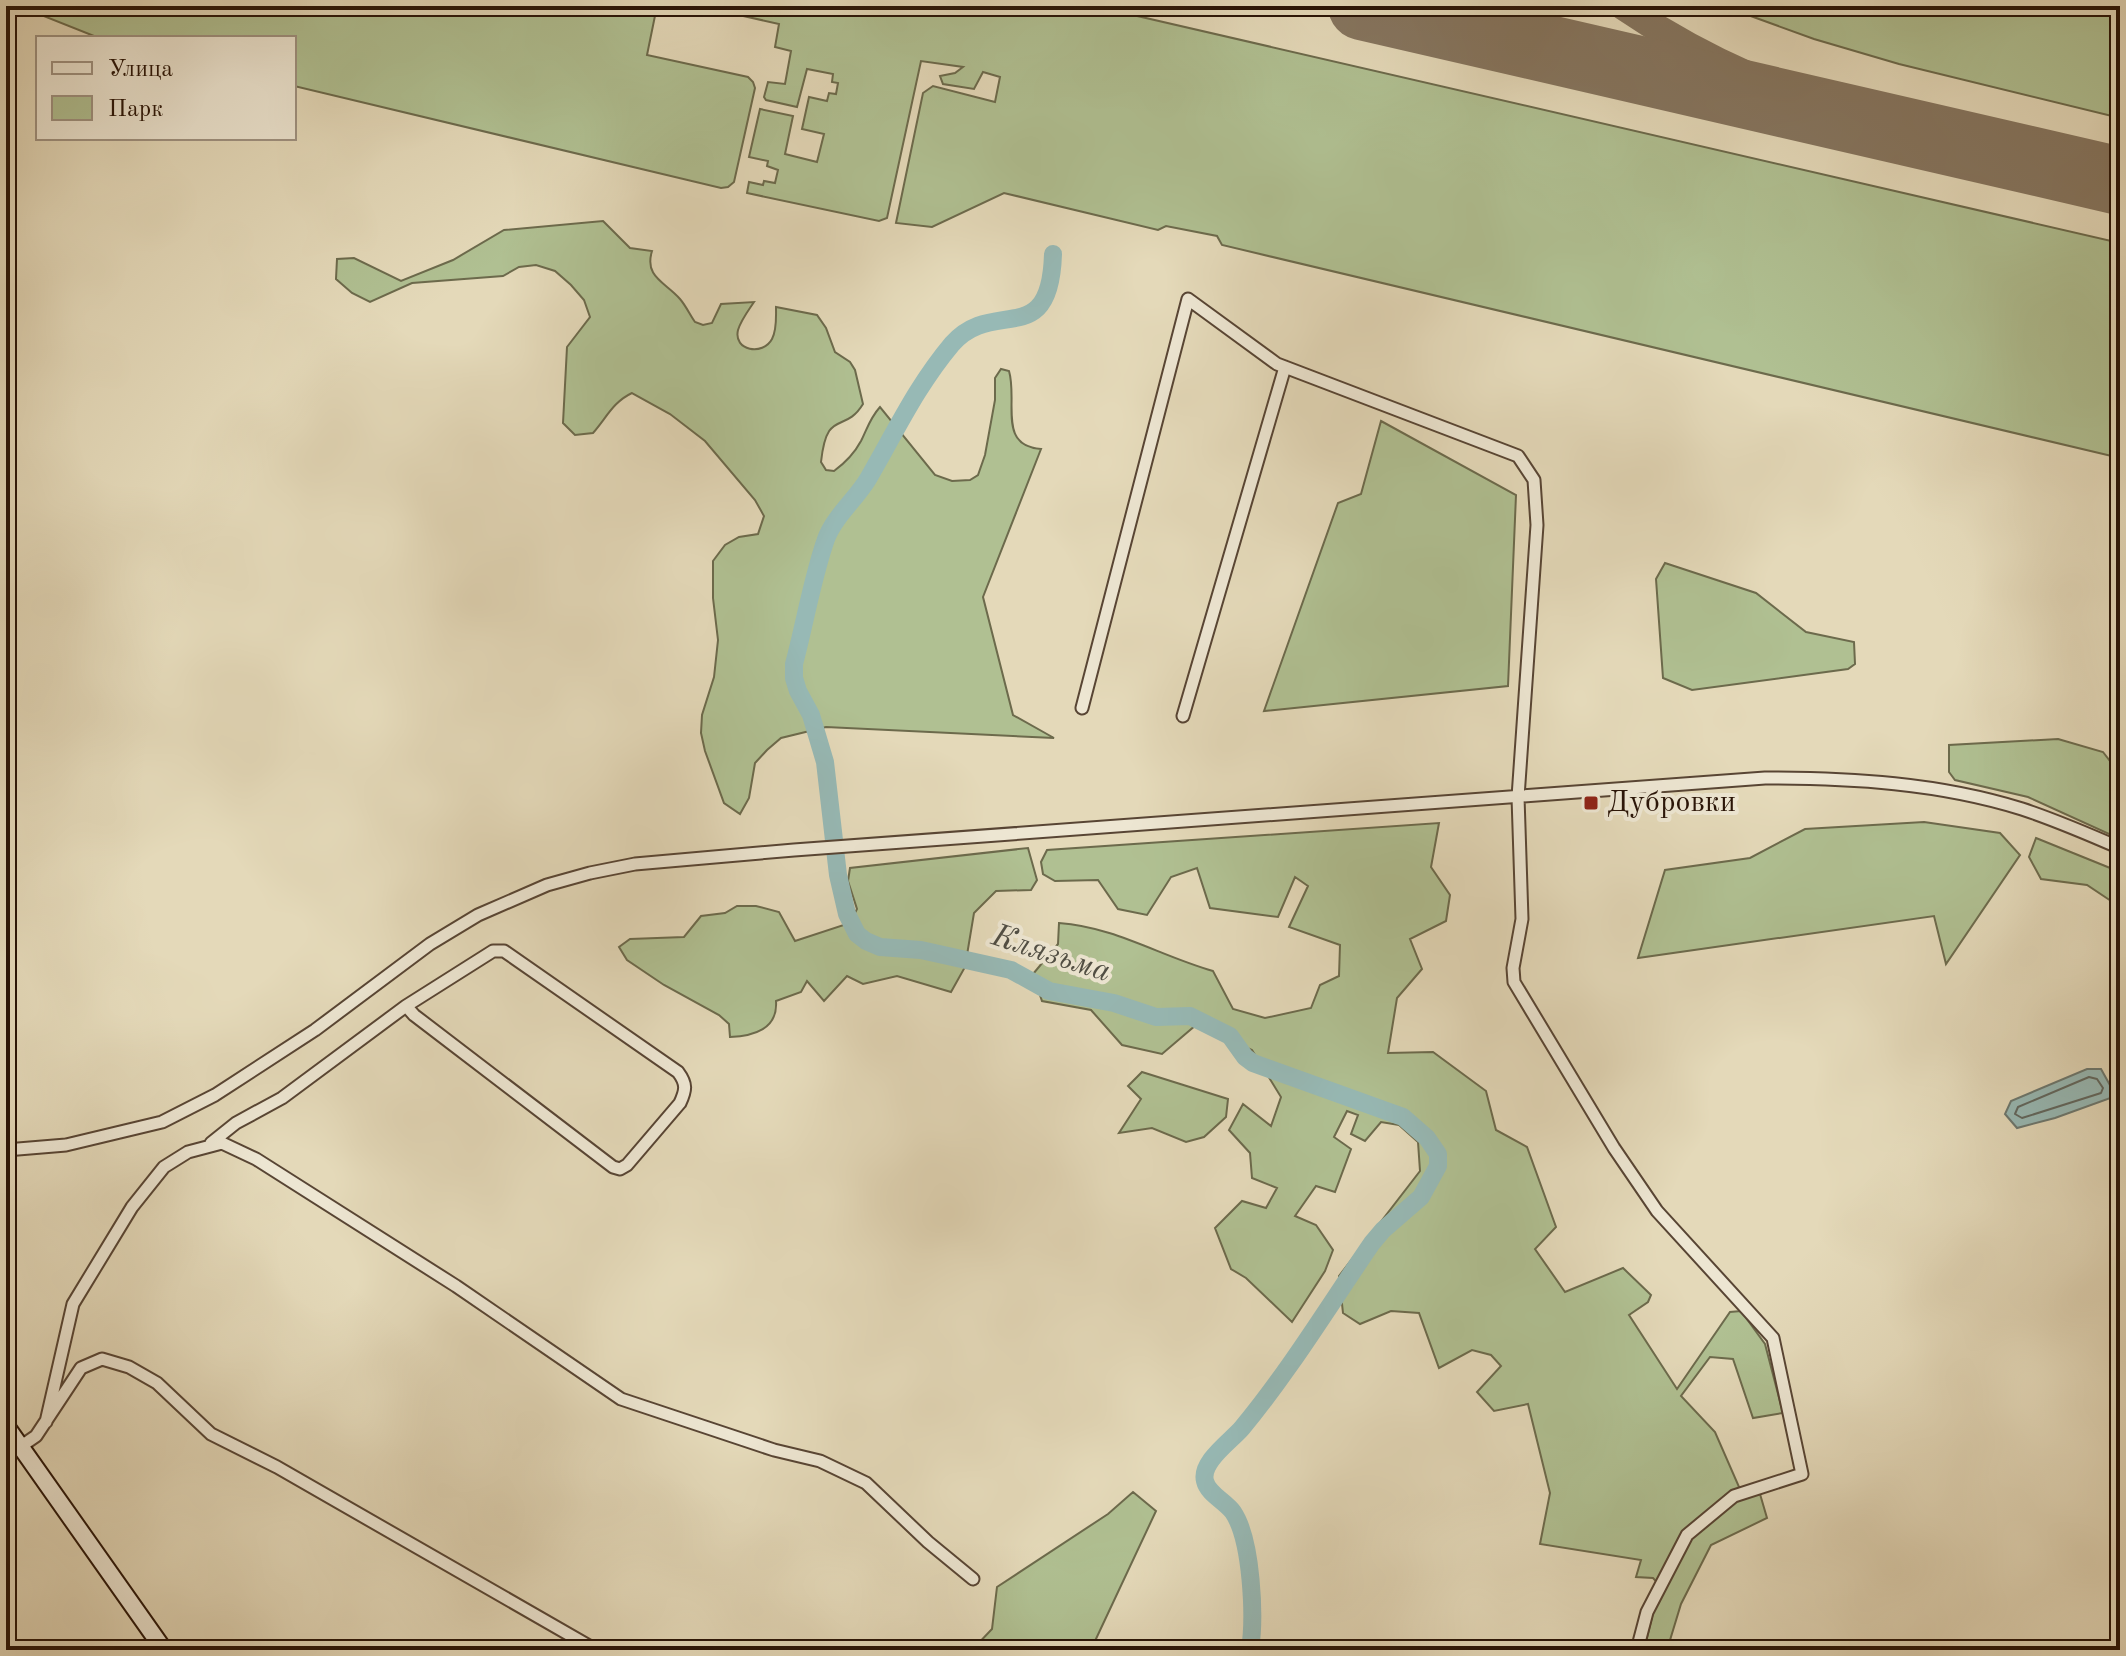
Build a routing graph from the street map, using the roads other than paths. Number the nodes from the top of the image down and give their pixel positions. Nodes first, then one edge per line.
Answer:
1 (1285, 367) junction
2 (1082, 708) dead end
3 (1183, 716) dead end
4 (1518, 797) junction
5 (2120, 848) edge
6 (406, 1006) junction
7 (208, 1147) junction
8 (6, 1150) edge
9 (46, 1422) junction
10 (6, 1426) edge
11 (20, 1447) junction
12 (973, 1579) dead end
13 (164, 1650) edge
14 (596, 1650) edge
15 (1637, 1650) edge

1 - 2 street
1 - 3 street
1 - 4 street
4 - 5 street
4 - 8 street
4 - 15 street
6 - 6 street
6 - 7 street
7 - 9 street
7 - 12 street
9 - 11 street
9 - 14 street
10 - 11 street
11 - 13 street

